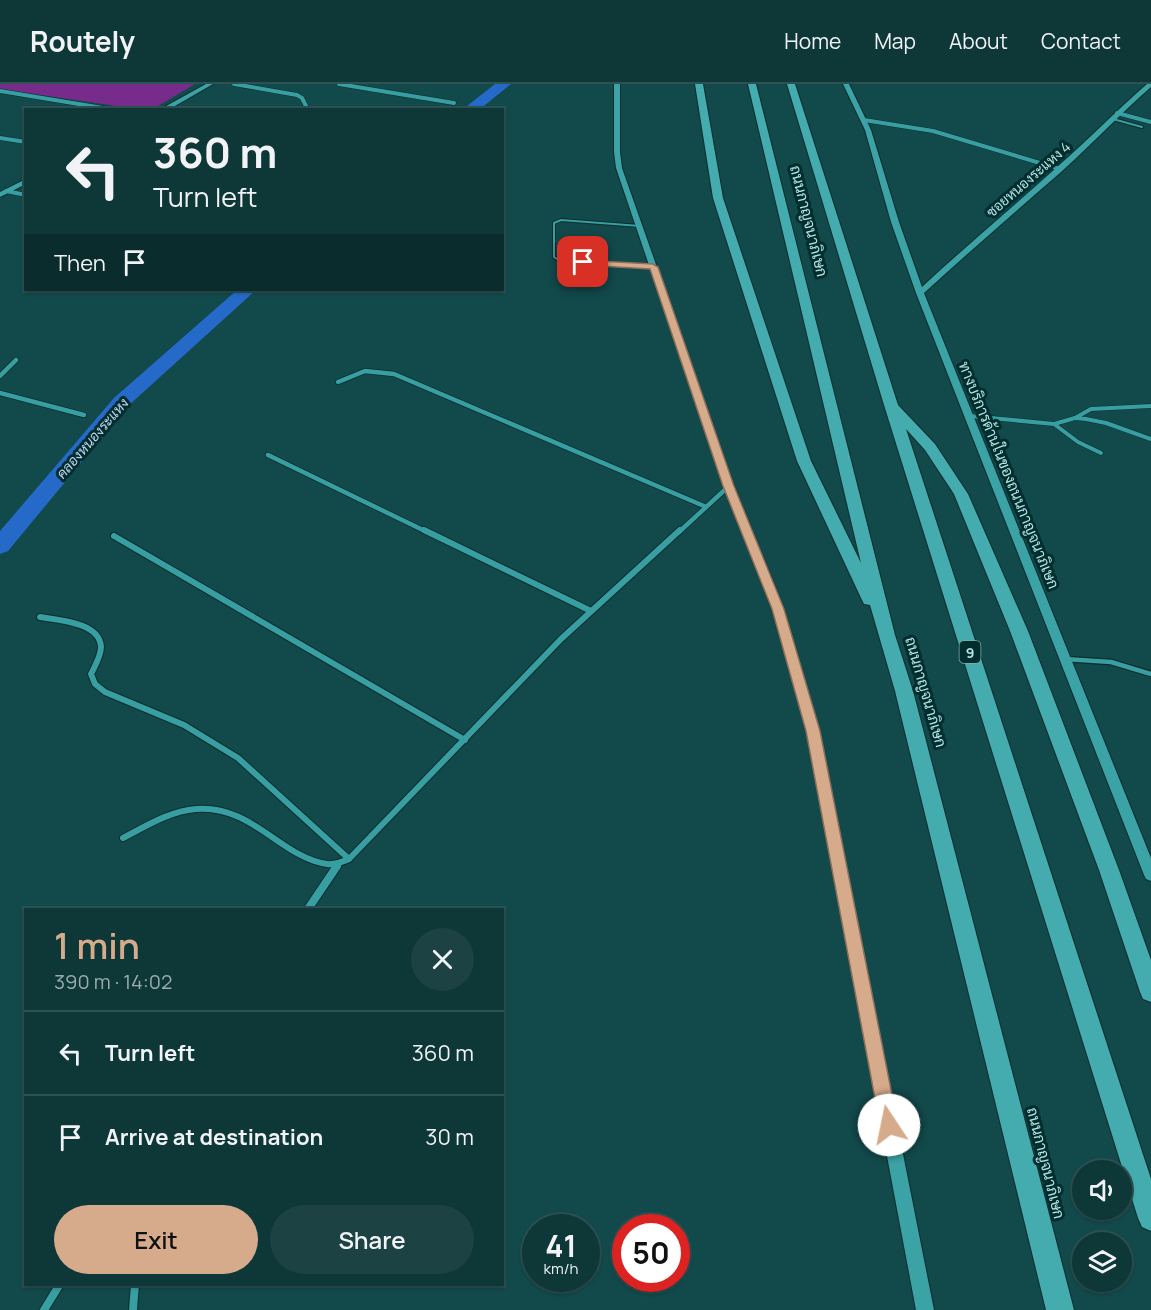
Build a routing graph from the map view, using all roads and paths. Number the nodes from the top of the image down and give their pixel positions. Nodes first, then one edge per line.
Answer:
1 (210, 84) edge
2 (234, 84) edge
3 (339, 84) edge
4 (616, 84) edge
5 (699, 84) edge
6 (752, 84) edge
7 (791, 84) edge
8 (846, 84) edge
9 (1151, 84) edge
10 (0, 91) edge
11 (454, 103) dead end
12 (103, 108) edge
13 (166, 108) edge
14 (307, 108) edge
15 (1115, 116) junction
16 (864, 120) junction
17 (1151, 122) edge
18 (1142, 127) dead end
19 (0, 138) edge
20 (24, 142) edge
21 (1060, 168) junction
22 (24, 182) edge
23 (3, 193) edge
24 (24, 195) edge
25 (640, 226) junction
26 (653, 267) junction
27 (920, 292) junction
28 (16, 360) dead end
29 (0, 376) edge
30 (338, 382) dead end
31 (0, 393) edge
32 (891, 405) junction
33 (1151, 406) edge
34 (84, 415) dead end
35 (970, 416) junction
36 (1075, 418) junction
37 (1054, 424) junction
38 (1151, 439) edge
39 (1101, 453) dead end
40 (268, 455) dead end
41 (729, 486) junction
42 (704, 506) junction
43 (114, 536) dead end
44 (591, 611) junction
45 (40, 617) dead end
46 (886, 634) junction
47 (1065, 659) junction
48 (1151, 674) edge
49 (465, 740) junction
50 (123, 838) dead end
51 (349, 859) junction
52 (338, 864) junction
53 (1151, 875) edge
54 (309, 908) edge
55 (1151, 992) edge
56 (1151, 1218) edge
57 (59, 1286) edge
58 (135, 1286) edge
59 (44, 1310) edge
60 (134, 1310) edge
61 (925, 1310) edge
62 (1060, 1310) edge

1 - 13 main road
2 - 14 street
3 - 11 street
4 - 25 main road
5 - 46 highway
6 - 46 highway, ถนนกาญจนาภิเษก
7 - 32 highway, ถนนกาญจนาภิเษก / 9
8 - 16 main road, ทางบริการด้านในของถนนกาญจนาภิเษก
9 - 15 main road, ซอยหนองระแหง 4
10 - 12 street
15 - 17 street
15 - 18 lane
15 - 21 main road, ซอยหนองระแหง 4
16 - 21 street
16 - 27 main road, ทางบริการด้านในของถนนกาญจนาภิเษก
19 - 20 street
21 - 27 main road, ซอยหนองระแหง 4
22 - 23 main road
23 - 24 street
25 - 26 main road
25 - 26 lane
26 - 41 main road
27 - 35 main road, ทางบริการด้านในของถนนกาญจนาภิเษก
28 - 29 street
30 - 42 street
31 - 34 street
32 - 55 highway
32 - 56 highway, ถนนกาญจนาภิเษก / 9
33 - 36 lane
35 - 37 lane
35 - 47 main road, ทางบริการด้านในของถนนกาญจนาภิเษก
36 - 37 lane
36 - 38 lane
37 - 39 lane
40 - 44 street
41 - 42 street
41 - 61 main road
42 - 44 street
43 - 49 street
44 - 49 street
45 - 51 street
46 - 62 highway, ถนนกาญจนาภิเษก
47 - 48 lane
47 - 53 main road, ทางบริการด้านในของถนนกาญจนาภิเษก
49 - 51 street
50 - 52 street
51 - 52 street
52 - 54 street
57 - 59 street
58 - 60 street

